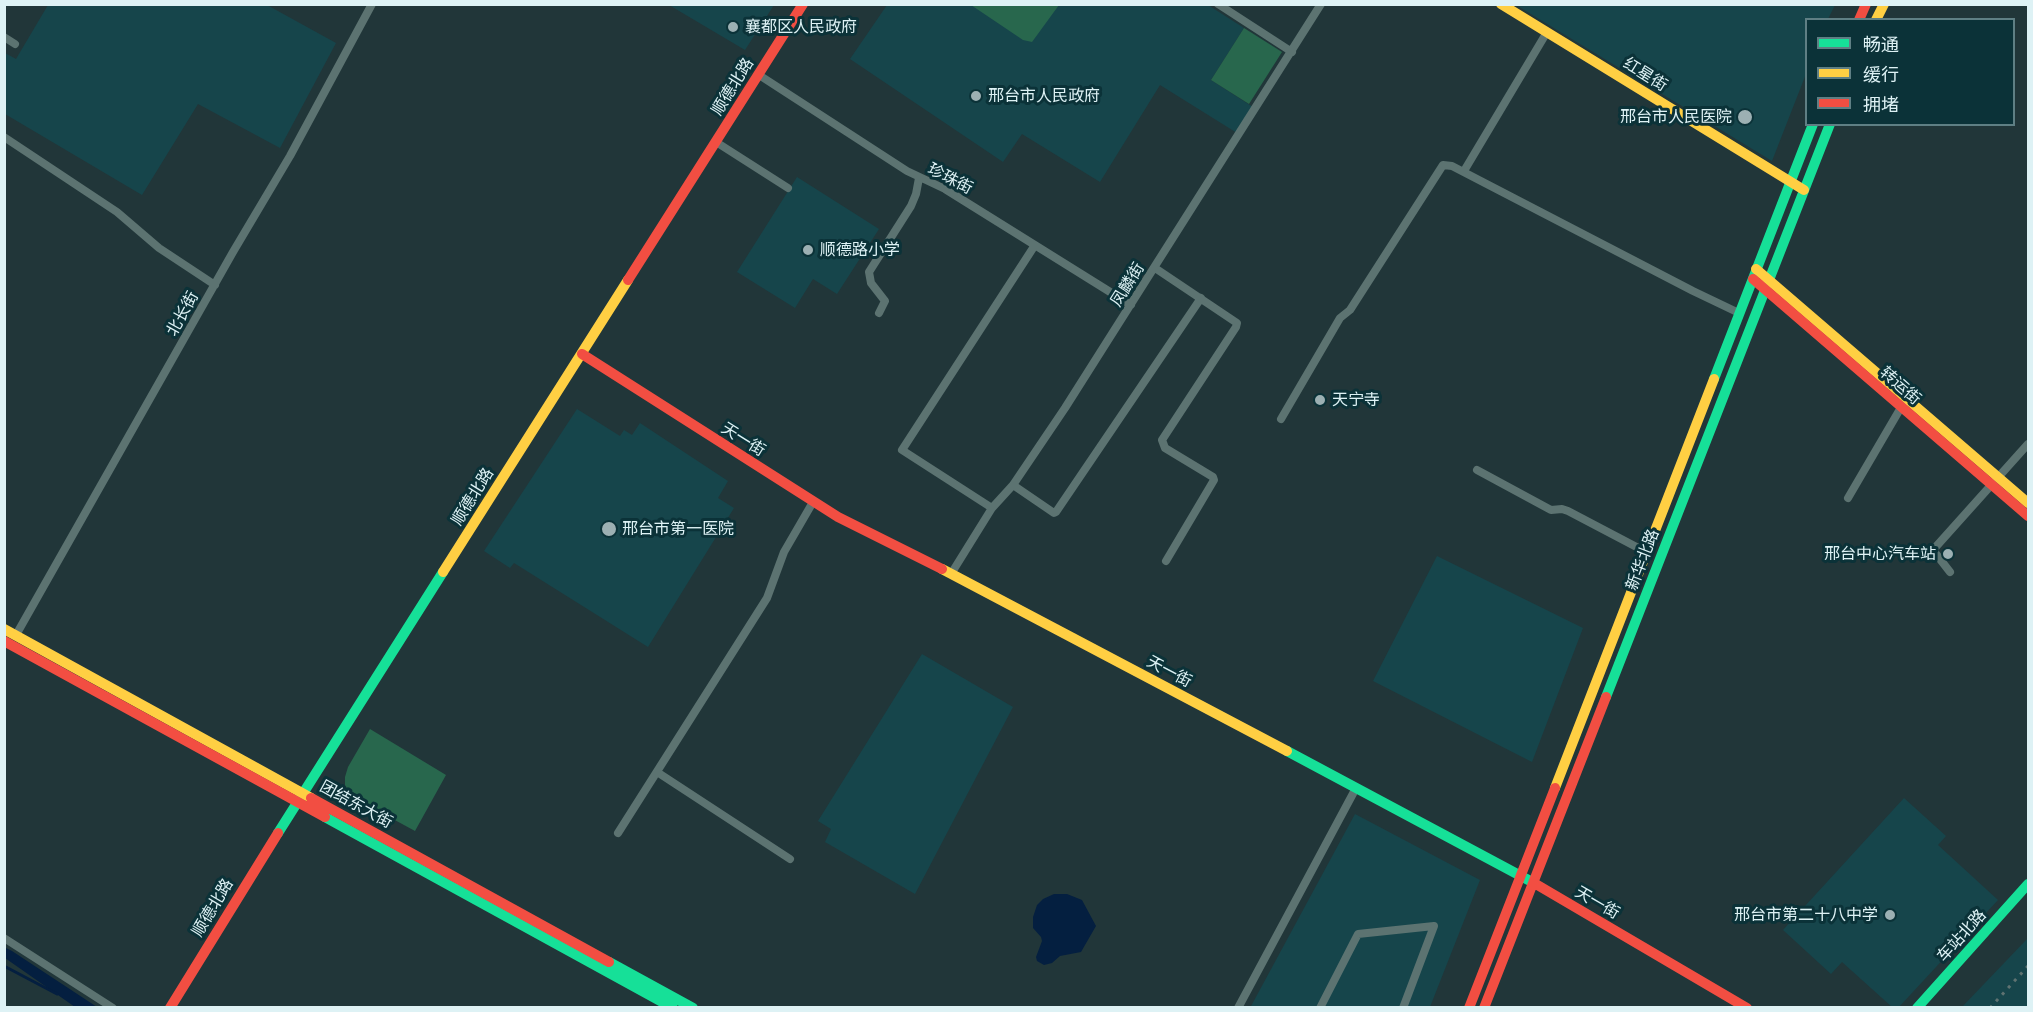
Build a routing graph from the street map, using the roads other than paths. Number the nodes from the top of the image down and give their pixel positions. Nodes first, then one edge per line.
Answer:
1 (372, 4) edge
2 (803, 4) edge
3 (1218, 4) edge
4 (1321, 4) edge
5 (1501, 4) edge
6 (1866, 4) edge
7 (1884, 4) edge
8 (1860, 18) edge
9 (1877, 18) edge
10 (1547, 32) junction
11 (4, 37) edge
12 (15, 44) dead end
13 (1292, 52) junction
14 (759, 75) junction
15 (1812, 126) edge
16 (1829, 126) edge
17 (4, 137) edge
18 (716, 142) junction
19 (1464, 171) junction
20 (919, 178) junction
21 (1791, 182) junction
22 (788, 188) dead end
23 (1804, 190) junction
24 (1035, 245) junction
25 (1155, 268) junction
26 (1754, 274) junction
27 (215, 285) junction
28 (1767, 285) junction
29 (1200, 298) junction
30 (1131, 305) junction
31 (879, 313) dead end
32 (1739, 313) junction
33 (582, 354) junction
34 (1904, 403) junction
35 (1281, 419) dead end
36 (2028, 444) edge
37 (1477, 470) dead end
38 (1996, 482) junction
39 (1012, 485) junction
40 (1848, 498) dead end
41 (813, 502) junction
42 (2028, 503) edge
43 (992, 508) junction
44 (2028, 516) edge
45 (1646, 552) junction
46 (1166, 561) dead end
47 (1950, 572) dead end
48 (951, 574) junction
49 (4, 629) edge
50 (16, 636) junction
51 (4, 641) edge
52 (657, 772) junction
53 (1356, 788) junction
54 (300, 797) junction
55 (618, 832) dead end
56 (790, 860) dead end
57 (1521, 875) junction
58 (1533, 882) junction
59 (2028, 884) edge
60 (4, 938) edge
61 (113, 1008) edge
62 (170, 1008) edge
63 (673, 1008) edge
64 (693, 1008) edge
65 (1238, 1008) edge
66 (1320, 1008) edge
67 (1403, 1008) edge
68 (1469, 1008) edge
69 (1484, 1008) edge
70 (1747, 1008) edge
71 (1917, 1008) edge

1 - 27 street, 北长街
2 - 14 main road, 顺德北路
3 - 13 street
4 - 13 street, 凤麟街
5 - 10 main road, 红星街
6 - 8 main road
7 - 9 main road
10 - 19 street
10 - 21 main road, 红星街
11 - 12 street
13 - 25 street, 凤麟街
14 - 18 main road, 顺德北路
14 - 20 street, 珍珠街
15 - 21 main road, 新华北路
16 - 23 main road, 新华北路
17 - 27 street
18 - 22 street
18 - 33 main road, 顺德北路
19 - 32 street
19 - 35 street
20 - 24 street, 珍珠街
20 - 31 street
21 - 23 main road, 红星街
21 - 26 main road, 新华北路
23 - 28 main road, 新华北路
24 - 30 street, 珍珠街
24 - 43 street
25 - 29 street
25 - 30 street, 凤麟街
26 - 28 main road, 转运街
26 - 32 main road, 新华北路
27 - 50 street, 北长街
28 - 34 main road, 转运街
28 - 58 main road, 新华北路
29 - 39 street
29 - 46 street
30 - 39 street, 凤麟街
32 - 45 main road, 新华北路
33 - 41 main road, 天一街
33 - 54 main road, 顺德北路
34 - 38 main road, 转运街
34 - 40 street
36 - 38 street
37 - 45 street
38 - 42 main road, 转运街
38 - 44 main road, 转运街
38 - 47 street
39 - 43 street, 凤麟街
41 - 48 main road, 天一街
41 - 52 street
43 - 48 street, 凤麟街
45 - 57 main road, 新华北路
48 - 53 main road, 天一街
49 - 50 main road, 团结东大街
50 - 54 main road, 团结东大街
51 - 54 main road, 团结东大街
52 - 55 street
52 - 56 street
53 - 57 main road, 天一街
53 - 65 street
54 - 62 main road, 顺德北路
54 - 63 main road, 团结东大街
54 - 64 main road, 团结东大街
57 - 58 main road, 天一街
57 - 68 main road, 新华北路
58 - 69 main road, 新华北路
58 - 70 main road, 天一街
59 - 71 main road, 车站北路
60 - 61 street
66 - 67 street

